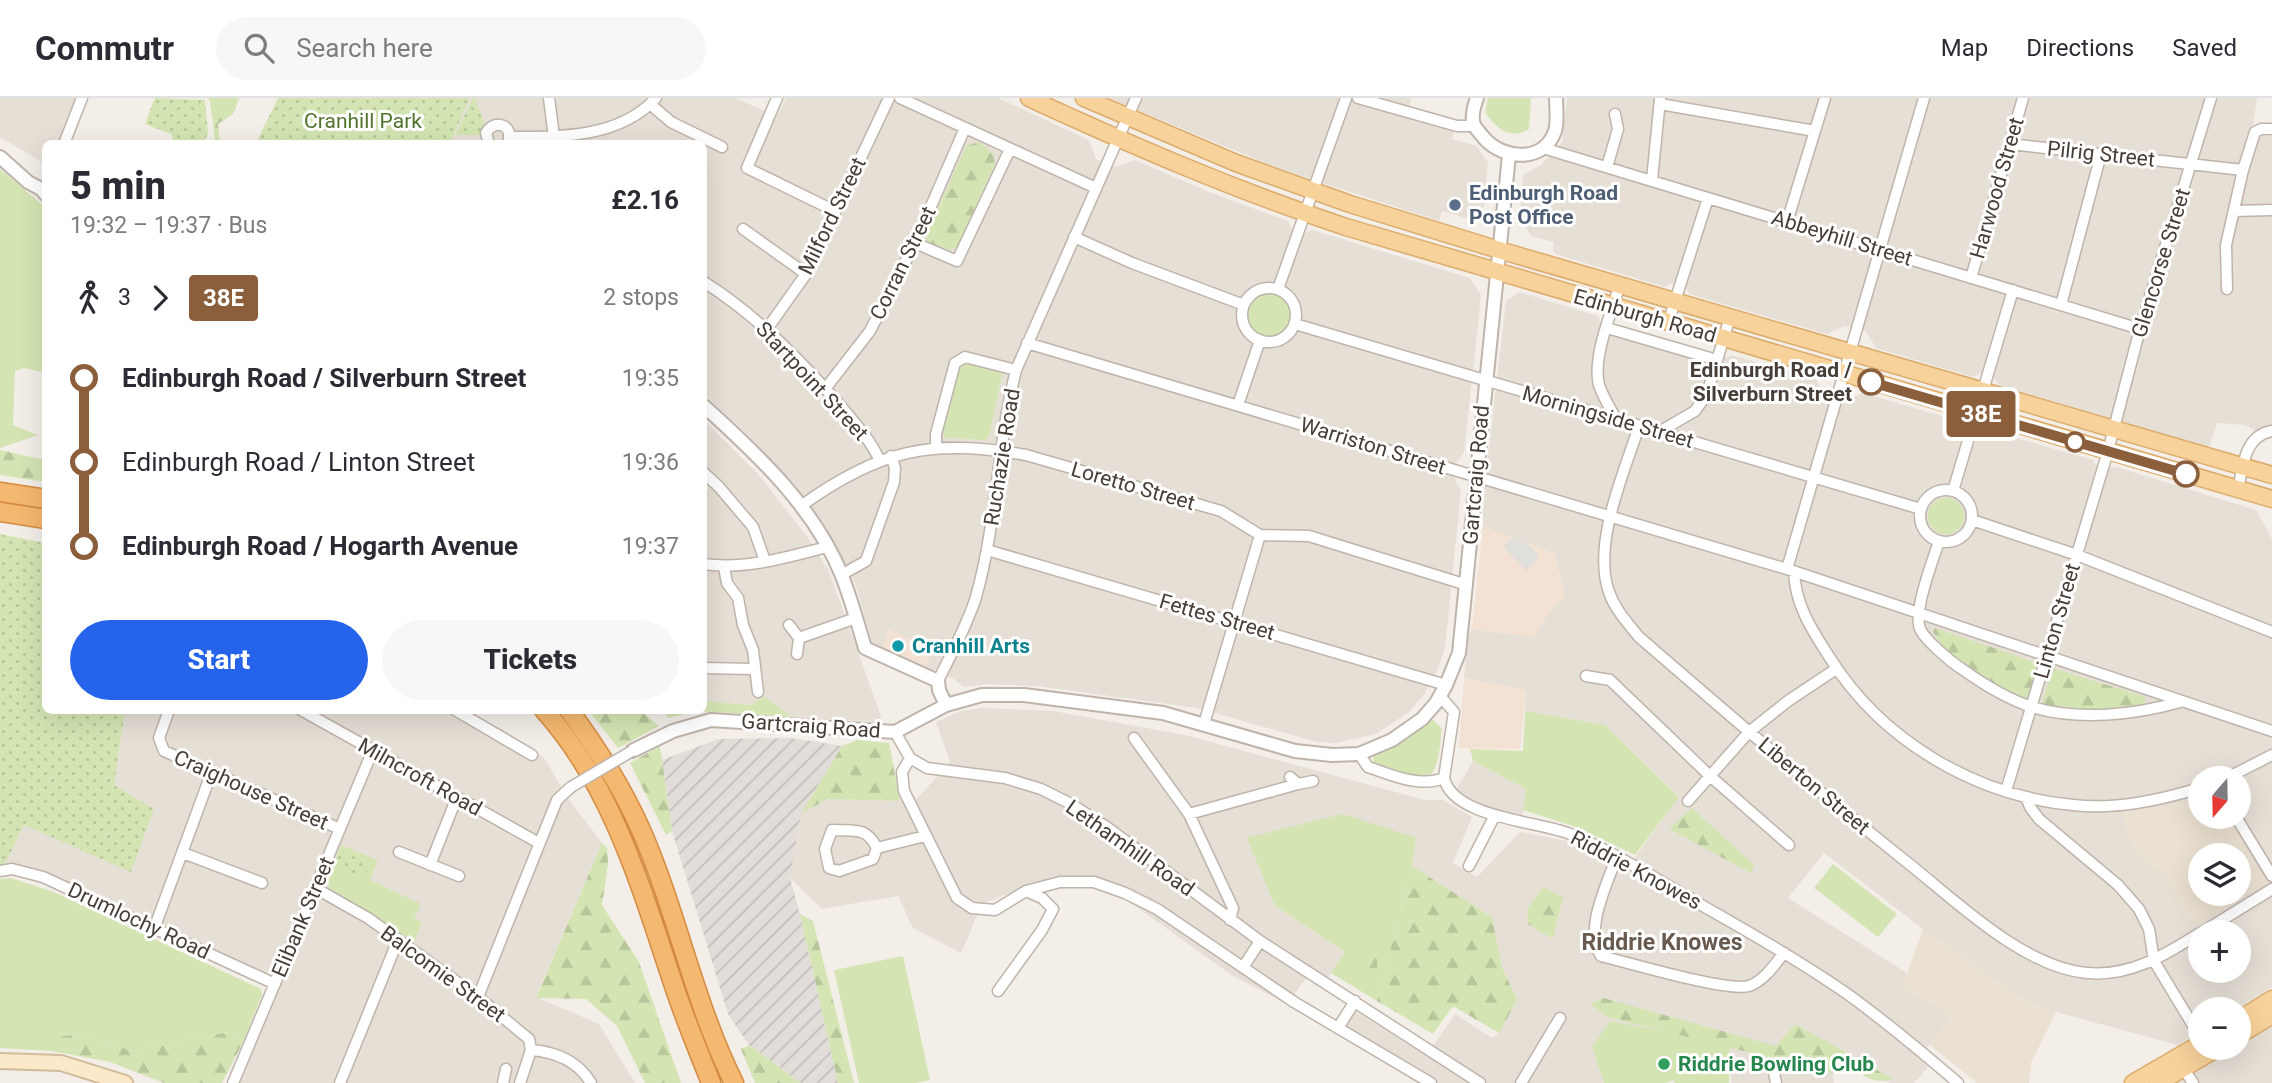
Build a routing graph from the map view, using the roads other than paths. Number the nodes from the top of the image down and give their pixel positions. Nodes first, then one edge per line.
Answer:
1 (82, 98) edge
2 (549, 98) edge
3 (777, 98) edge
4 (889, 98) edge
5 (900, 98) edge
6 (1029, 98) edge
7 (1084, 98) edge
8 (1136, 98) edge
9 (1346, 98) edge
10 (1358, 98) edge
11 (1476, 98) edge
12 (1556, 98) edge
13 (1825, 98) edge
14 (1924, 98) edge
15 (2023, 98) edge
16 (2211, 98) edge
17 (653, 101) edge
18 (1660, 101) edge
19 (1615, 114) dead end
20 (1127, 118) junction
21 (1474, 126) junction
22 (965, 128) junction
23 (2272, 129) edge
24 (589, 131) junction
25 (1815, 131) junction
26 (554, 137) junction
27 (1118, 139) junction
28 (66, 140) edge
29 (488, 140) edge
30 (508, 140) edge
31 (520, 140) edge
32 (591, 140) edge
33 (2010, 144) junction
34 (722, 146) dead end
35 (1543, 148) junction
36 (1010, 149) junction
37 (2101, 154) junction
38 (1509, 155) junction
39 (0, 157) edge
40 (2192, 164) junction
41 (1607, 167) junction
42 (2244, 170) junction
43 (1652, 180) junction
44 (1096, 188) junction
45 (42, 189) edge
46 (1311, 191) junction
47 (1708, 198) junction
48 (2272, 210) edge
49 (835, 211) junction
50 (2234, 211) junction
51 (1304, 213) junction
52 (1787, 222) junction
53 (743, 229) dead end
54 (1074, 237) junction
55 (915, 243) junction
56 (1499, 250) junction
57 (1881, 250) junction
58 (1496, 272) junction
59 (806, 274) junction
60 (1971, 278) junction
61 (707, 284) edge
62 (1620, 284) junction
63 (1278, 289) junction
64 (2227, 289) dead end
65 (2013, 290) junction
66 (1674, 300) junction
67 (1244, 305) junction
68 (2060, 305) junction
69 (1614, 306) junction
70 (1730, 317) junction
71 (1668, 323) junction
72 (1295, 324) junction
73 (1607, 328) junction
74 (767, 329) junction
75 (2140, 329) junction
76 (1723, 339) junction
77 (1260, 341) junction
78 (1027, 343) junction
79 (1849, 351) junction
80 (1717, 360) junction
81 (1016, 370) junction
82 (1843, 373) junction
83 (1485, 380) junction
84 (825, 389) junction
85 (1983, 391) junction
86 (1238, 405) junction
87 (707, 409) edge
88 (1976, 413) junction
89 (1616, 419) junction
90 (1639, 426) junction
91 (2114, 429) junction
92 (2272, 431) edge
93 (1659, 432) junction
94 (936, 447) junction
95 (1001, 450) junction
96 (2108, 451) junction
97 (891, 456) junction
98 (880, 461) junction
99 (2243, 467) junction
100 (2272, 475) edge
101 (707, 476) edge
102 (1476, 477) junction
103 (1814, 478) junction
104 (2238, 490) junction
105 (1953, 491) junction
106 (0, 492) edge
107 (42, 498) edge
108 (2272, 499) edge
109 (801, 506) junction
110 (1921, 509) junction
111 (0, 512) edge
112 (1611, 516) junction
113 (42, 518) edge
114 (1972, 520) junction
115 (1260, 535) junction
116 (1939, 541) junction
117 (827, 547) junction
118 (987, 550) junction
119 (2077, 555) junction
120 (765, 561) junction
121 (707, 564) edge
122 (724, 567) junction
123 (1791, 570) junction
124 (841, 575) junction
125 (1467, 585) junction
126 (1919, 613) junction
127 (856, 618) junction
128 (1234, 622) junction
129 (789, 625) dead end
130 (2272, 632) edge
131 (799, 638) junction
132 (797, 654) dead end
133 (2048, 657) junction
134 (707, 667) edge
135 (1836, 668) junction
136 (753, 670) junction
137 (1586, 676) dead end
138 (939, 681) junction
139 (758, 692) dead end
140 (1441, 695) junction
141 (2181, 702) junction
142 (946, 705) junction
143 (2032, 707) junction
144 (168, 714) edge
145 (308, 714) edge
146 (461, 714) edge
147 (548, 714) edge
148 (572, 714) edge
149 (1205, 724) junction
150 (2272, 731) edge
151 (895, 732) junction
152 (1749, 732) junction
153 (1134, 738) dead end
154 (373, 751) junction
155 (632, 751) joint
156 (1363, 752) junction
157 (532, 755) dead end
158 (2272, 755) edge
159 (910, 758) junction
160 (2250, 766) edge
161 (211, 774) junction
162 (1710, 776) junction
163 (1444, 778) junction
164 (1313, 781) dead end
165 (2007, 791) junction
166 (2188, 792) edge
167 (457, 797) junction
168 (2026, 797) junction
169 (1688, 801) dead end
170 (1189, 814) junction
171 (1495, 815) junction
172 (340, 829) junction
173 (2244, 830) edge
174 (925, 835) junction
175 (539, 843) junction
176 (1789, 845) dead end
177 (877, 848) junction
178 (399, 852) dead end
179 (183, 853) junction
180 (1617, 856) junction
181 (430, 865) junction
182 (1469, 866) dead end
183 (0, 871) edge
184 (458, 876) dead end
185 (2272, 876) edge
186 (262, 883) dead end
187 (315, 888) junction
188 (2272, 889) edge
189 (1026, 891) junction
190 (1230, 920) junction
191 (2221, 920) edge
192 (154, 929) junction
193 (398, 940) junction
194 (2188, 940) edge
195 (1260, 941) junction
196 (1784, 953) junction
197 (2154, 961) junction
198 (1244, 966) junction
199 (275, 984) junction
200 (998, 991) dead end
201 (478, 998) junction
202 (1355, 1001) junction
203 (2269, 1012) edge
204 (2188, 1017) edge
205 (2251, 1017) edge
206 (1560, 1018) dead end
207 (2251, 1026) edge
208 (688, 1027) junction
209 (1338, 1028) junction
210 (531, 1050) junction
211 (0, 1061) edge
212 (1773, 1067) dead end
213 (506, 1069) dead end
214 (2185, 1070) edge
215 (125, 1083) edge
216 (233, 1083) edge
217 (340, 1083) edge
218 (503, 1083) edge
219 (520, 1083) edge
220 (591, 1083) edge
221 (702, 1083) edge
222 (711, 1083) edge
223 (734, 1083) edge
224 (1431, 1083) edge
225 (1480, 1083) edge
226 (1521, 1083) edge
227 (1776, 1083) edge
228 (1958, 1083) edge
229 (2133, 1083) edge
230 (2158, 1083) edge

1 - 28 street
2 - 26 street
3 - 49 street
4 - 49 street, Milford Street
5 - 22 street
6 - 27 main road, Edinburgh Road
7 - 20 main road, Edinburgh Road
8 - 20 street, Ruchazie Road
9 - 46 street
10 - 21 street
11 - 21 street
12 - 35 street
13 - 25 street
14 - 57 street
15 - 33 street, Harwood Street
16 - 40 street, Glencorse Street
17 - 24 street
17 - 34 street
18 - 25 street
18 - 43 street
19 - 41 street
20 - 27 street, Ruchazie Road
20 - 46 main road, Edinburgh Road
21 - 38 street
22 - 36 street
22 - 55 street, Corran Street
23 - 42 street
24 - 26 street
24 - 32 street
25 - 52 street
26 - 31 street
27 - 44 street, Ruchazie Road
27 - 51 main road, Edinburgh Road
29 - 30 street
33 - 37 street, Pilrig Street
33 - 60 street, Harwood Street
35 - 38 street
35 - 41 street, Abbeyhill Street
36 - 44 street
36 - 55 street
37 - 40 street, Pilrig Street
37 - 68 street
38 - 56 street, Gartcraig Road
39 - 45 street
40 - 42 street, Pilrig Street
40 - 75 street, Glencorse Street
41 - 43 street, Abbeyhill Street
42 - 50 street
43 - 47 street, Abbeyhill Street
44 - 54 street, Ruchazie Road
46 - 51 street
46 - 56 main road, Edinburgh Road
47 - 52 street, Abbeyhill Street
47 - 66 street
48 - 50 street
49 - 59 street, Milford Street
50 - 64 street
51 - 58 main road, Edinburgh Road
51 - 63 street
52 - 57 street, Abbeyhill Street
53 - 59 street
54 - 67 street
54 - 78 street, Ruchazie Road
55 - 84 street, Corran Street
56 - 58 street, Gartcraig Road
56 - 62 main road, Edinburgh Road
57 - 60 street, Abbeyhill Street
57 - 79 street
58 - 69 main road, Edinburgh Road
58 - 83 street, Gartcraig Road
59 - 74 street, Milford Street
60 - 65 street, Abbeyhill Street
61 - 74 street, Startpoint Street
62 - 66 main road, Edinburgh Road
62 - 69 street
63 - 67 street
63 - 72 street
65 - 68 street, Abbeyhill Street
65 - 85 street
66 - 70 main road, Edinburgh Road
66 - 71 street
67 - 77 street
68 - 75 street, Abbeyhill Street
69 - 71 main road, Edinburgh Road
69 - 73 street
70 - 76 street
70 - 79 main road, Edinburgh Road
71 - 76 main road, Edinburgh Road
72 - 77 street
72 - 83 street, Morningside Street
73 - 80 street, Edinburgh Road
73 - 89 street
74 - 84 street, Startpoint Street
75 - 91 street, Glencorse Street
76 - 80 street
76 - 82 main road, Edinburgh Road
77 - 86 street
78 - 81 street, Ruchazie Road
78 - 86 street, Warriston Street
79 - 82 street
79 - 85 main road, Edinburgh Road
80 - 93 street
81 - 94 street
81 - 95 street, Ruchazie Road
82 - 88 main road, Edinburgh Road
82 - 103 street
83 - 89 street, Morningside Street
83 - 102 street, Gartcraig Road
84 - 98 street, Startpoint Street
85 - 88 street
85 - 91 main road, Edinburgh Road
86 - 102 street, Warriston Street
87 - 109 street
88 - 96 main road, Edinburgh Road
88 - 105 street
89 - 90 street, Morningside Street
90 - 93 street, Morningside Street
90 - 112 street, Liberton Street
91 - 96 street, Glencorse Street
91 - 99 main road, Edinburgh Road
92 - 99 street
93 - 103 street, Morningside Street
94 - 95 street, Loretto Street
94 - 97 street, Loretto Street
95 - 115 street, Loretto Street
95 - 118 street, Ruchazie Road
96 - 104 main road, Edinburgh Road
96 - 119 street, Linton Street
97 - 98 street, Loretto Street
97 - 124 street
98 - 109 street, Loretto Street
99 - 100 main road, Edinburgh Road
99 - 104 street
101 - 120 street
102 - 112 street, Warriston Street
102 - 125 street, Gartcraig Road
103 - 110 street, Morningside Street
103 - 123 street
104 - 108 main road, Edinburgh Road
105 - 110 street
105 - 114 street
106 - 107 highway
109 - 117 street
110 - 116 street
111 - 113 highway
112 - 123 street, Warriston Street
112 - 152 street, Liberton Street
114 - 116 street
114 - 119 street
115 - 125 street
115 - 128 street
116 - 126 street
117 - 120 street
117 - 124 street
118 - 128 street, Fettes Street
118 - 138 street, Ruchazie Road
119 - 130 street
119 - 133 street, Linton Street
120 - 122 street
121 - 122 street
122 - 136 street
123 - 126 street, Warriston Street
123 - 135 street
124 - 127 street
125 - 140 street, Gartcraig Road
126 - 133 street, Warriston Street
126 - 143 street
127 - 131 street
127 - 138 street
128 - 140 street, Fettes Street
128 - 149 street
129 - 131 street
131 - 132 street
133 - 141 street, Warriston Street
133 - 143 street, Linton Street
134 - 136 street
135 - 152 street
135 - 165 street
136 - 139 street
137 - 162 street
138 - 142 street
140 - 156 street, Gartcraig Road
140 - 163 street
141 - 143 street
141 - 150 street, Warriston Street
142 - 149 street, Gartcraig Road
142 - 151 street, Gartcraig Road
143 - 165 street, Linton Street
144 - 161 street, Craighouse Street
145 - 154 street, Milncroft Road
146 - 157 street
147 - 208 highway
148 - 223 highway
149 - 156 street, Gartcraig Road
151 - 155 street, Gartcraig Road
151 - 159 street
152 - 162 street
152 - 197 street, Liberton Street
153 - 170 street
154 - 167 street, Milncroft Road
154 - 172 street, Elibank Street
155 - 175 street, Gartcraig Road, bridge
156 - 163 street
158 - 160 street
159 - 174 street, Lethamhill Road
159 - 190 street, Lethamhill Road
161 - 172 street, Craighouse Street
161 - 179 street
162 - 169 street
162 - 176 street
163 - 171 street, Riddrie Knowes
164 - 170 street
165 - 168 street
166 - 168 street
167 - 175 street, Milncroft Road
167 - 181 street
168 - 197 street
170 - 190 street
171 - 180 street, Riddrie Knowes
171 - 182 street
172 - 187 street, Elibank Street
173 - 185 street
174 - 177 street
174 - 189 street, Lethamhill Road
175 - 201 street, Gartcraig Road
177 - 177 street
178 - 181 street
179 - 186 street
179 - 192 street
180 - 196 street, Riddrie Knowes
180 - 196 street
181 - 184 street
183 - 192 street, Drumlochy Road
187 - 193 street, Balcomie Street
187 - 199 street, Elibank Street
188 - 191 street, Liberton Street
189 - 198 street, Lethamhill Road
189 - 200 street
190 - 195 street, Lethamhill Road
192 - 199 street, Drumlochy Road
193 - 201 street, Balcomie Street
193 - 217 street
194 - 197 street, Liberton Street
195 - 198 street
195 - 202 street, Lethamhill Road
196 - 228 street, Riddrie Knowes
197 - 204 street
198 - 209 street, Lethamhill Road
199 - 216 street, Elibank Street
201 - 210 street, Balcomie Street
202 - 209 street
202 - 225 street, Lethamhill Road
203 - 205 main road
203 - 207 main road
206 - 226 street
208 - 221 highway
208 - 222 highway
209 - 224 street, Lethamhill Road
210 - 219 street
210 - 220 street
211 - 215 main road
212 - 227 street
213 - 218 street
214 - 229 main road
214 - 230 main road

